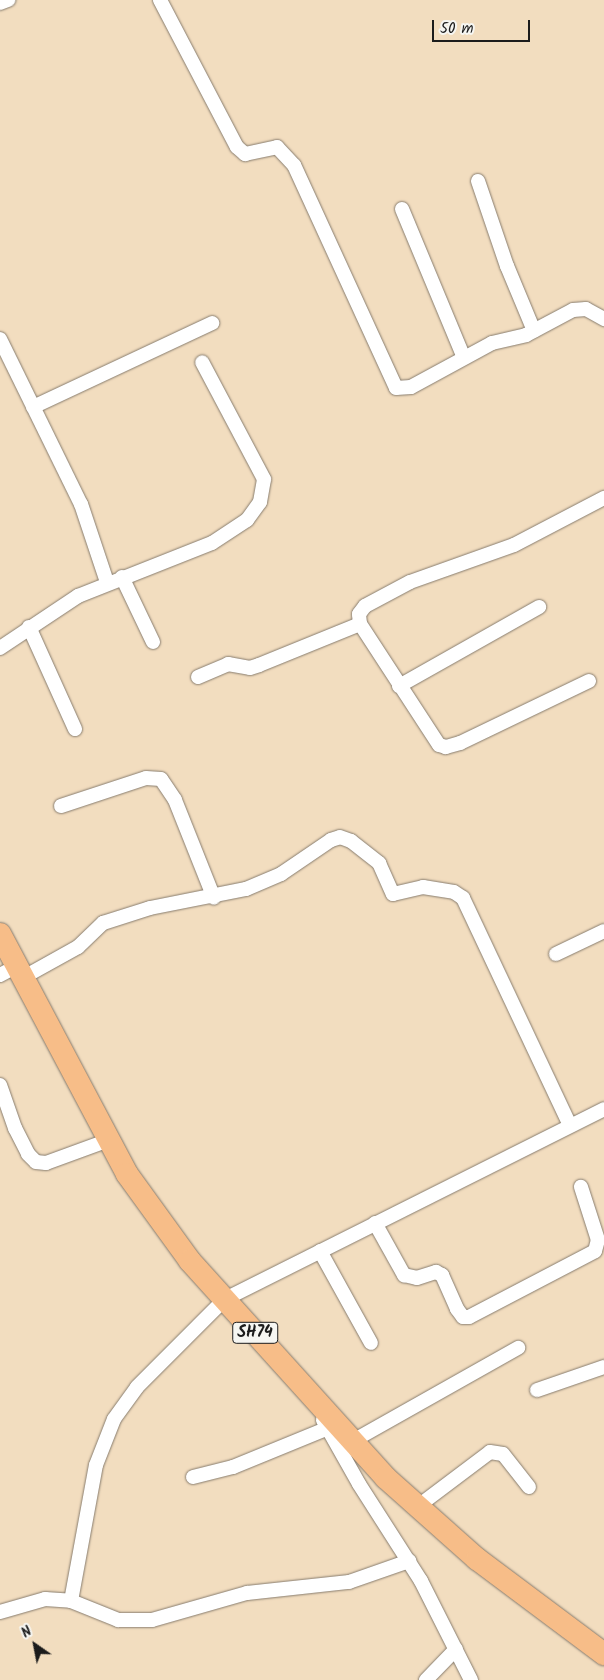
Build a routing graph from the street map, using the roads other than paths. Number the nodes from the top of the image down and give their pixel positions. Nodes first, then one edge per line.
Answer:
1 (8, 0) edge
2 (160, 0) edge
3 (0, 4) edge
4 (478, 181) dead end
5 (402, 209) dead end
6 (604, 319) edge
7 (212, 323) dead end
8 (534, 331) junction
9 (0, 339) edge
10 (464, 358) junction
11 (202, 362) dead end
12 (33, 406) junction
13 (604, 498) edge
14 (122, 577) junction
15 (107, 582) junction
16 (539, 607) dead end
17 (360, 624) junction
18 (29, 627) junction
19 (153, 642) dead end
20 (0, 648) edge
21 (198, 677) dead end
22 (589, 681) dead end
23 (399, 686) junction
24 (75, 729) dead end
25 (61, 806) dead end
26 (214, 898) junction
27 (604, 931) edge
28 (0, 934) edge
29 (556, 954) dead end
30 (14, 973) edge
31 (0, 1085) edge
32 (604, 1109) edge
33 (570, 1125) junction
34 (108, 1140) junction
35 (581, 1187) dead end
36 (375, 1223) junction
37 (320, 1250) junction
38 (225, 1299) junction
39 (371, 1343) dead end
40 (518, 1348) dead end
41 (604, 1367) edge
42 (537, 1390) dead end
43 (308, 1394) junction
44 (328, 1428) junction
45 (351, 1442) junction
46 (194, 1476) dead end
47 (529, 1487) dead end
48 (417, 1507) junction
49 (409, 1561) junction
50 (71, 1601) junction
51 (0, 1612) edge
52 (456, 1650) junction
53 (604, 1654) edge
54 (426, 1680) edge
55 (471, 1680) edge

1 - 3 street
2 - 10 street
4 - 8 street
5 - 10 street
6 - 8 street
7 - 12 street
8 - 10 street
9 - 12 street
11 - 14 street
12 - 15 street
13 - 17 street
14 - 15 street
14 - 19 street
15 - 18 street
16 - 23 street
17 - 21 street
17 - 23 street
18 - 20 street
18 - 24 street
22 - 23 street
25 - 26 street
26 - 30 street
26 - 33 street
27 - 29 street
28 - 30 highway, SH74
30 - 34 highway, SH74
31 - 34 street
32 - 33 street
33 - 36 street
34 - 38 highway, SH74
35 - 36 street
36 - 37 street
37 - 38 street
37 - 39 street
38 - 43 highway, SH74
38 - 50 street
40 - 45 street
41 - 42 street
43 - 44 street
43 - 45 highway, SH74
44 - 46 street
44 - 49 street
45 - 48 highway, SH74
47 - 48 street
48 - 53 highway, SH74
49 - 50 street
49 - 52 street
50 - 51 street
52 - 54 street
52 - 55 street

